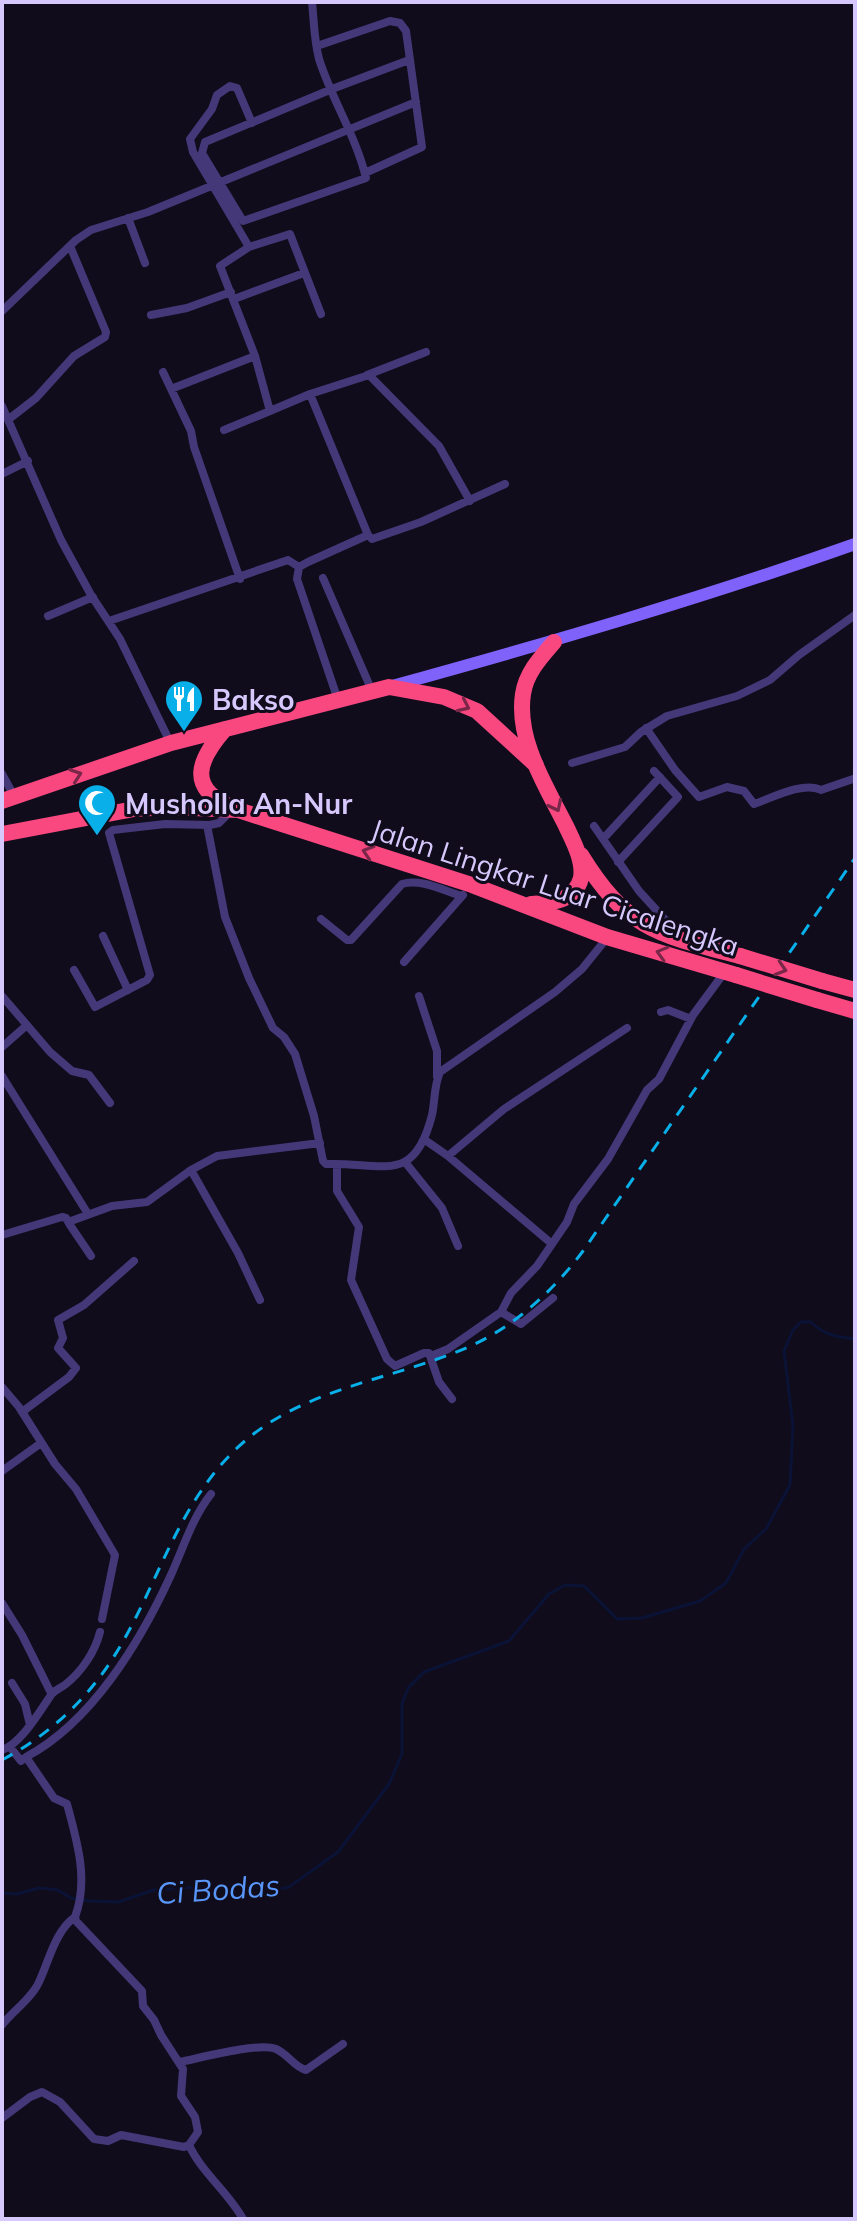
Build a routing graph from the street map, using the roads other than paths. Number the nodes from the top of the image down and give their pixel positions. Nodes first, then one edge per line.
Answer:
1 (312, 2) edge
2 (317, 46) junction
3 (409, 60) junction
4 (332, 89) junction
5 (416, 102) junction
6 (252, 123) junction
7 (350, 128) junction
8 (365, 173) junction
9 (216, 183) junction
10 (128, 218) junction
11 (70, 246) junction
12 (249, 247) junction
13 (145, 263) dead end
14 (304, 273) junction
15 (232, 296) junction
16 (2, 311) edge
17 (321, 314) dead end
18 (151, 315) dead end
19 (426, 352) dead end
20 (255, 356) junction
21 (163, 372) dead end
22 (367, 375) junction
23 (171, 389) junction
24 (310, 394) junction
25 (2, 406) edge
26 (270, 411) junction
27 (9, 419) junction
28 (224, 430) dead end
29 (28, 461) junction
30 (2, 474) edge
31 (505, 484) dead end
32 (470, 501) junction
33 (368, 535) junction
34 (855, 544) edge
35 (299, 567) junction
36 (323, 578) dead end
37 (240, 579) junction
38 (93, 597) junction
39 (855, 615) edge
40 (48, 616) dead end
41 (109, 621) junction
42 (554, 642) junction
43 (381, 689) junction
44 (338, 701) junction
45 (646, 728) junction
46 (225, 729) junction
47 (171, 743) junction
48 (572, 763) dead end
49 (536, 765) junction
50 (2, 774) edge
51 (853, 779) edge
52 (8, 799) edge
53 (235, 810) junction
54 (207, 825) junction
55 (594, 826) dead end
56 (2, 834) edge
57 (603, 839) junction
58 (576, 847) junction
59 (618, 862) junction
60 (467, 891) junction
61 (521, 904) junction
62 (321, 919) dead end
63 (103, 936) dead end
64 (607, 937) junction
65 (686, 942) junction
66 (404, 962) dead end
67 (74, 970) dead end
68 (730, 974) junction
69 (128, 990) junction
70 (855, 990) edge
71 (2, 996) edge
72 (419, 996) dead end
73 (855, 1011) edge
74 (661, 1012) dead end
75 (691, 1019) junction
76 (27, 1025) junction
77 (627, 1028) dead end
78 (2, 1047) edge
79 (437, 1078) junction
80 (4, 1083) edge
81 (110, 1103) dead end
82 (425, 1140) junction
83 (320, 1143) junction
84 (448, 1156) junction
85 (405, 1162) junction
86 (337, 1164) junction
87 (191, 1170) junction
88 (88, 1214) junction
89 (70, 1225) junction
90 (4, 1231) edge
91 (552, 1244) junction
92 (458, 1246) dead end
93 (91, 1256) dead end
94 (134, 1261) dead end
95 (553, 1298) dead end
96 (260, 1300) dead end
97 (501, 1312) junction
98 (431, 1356) junction
99 (2, 1387) edge
100 (452, 1399) dead end
101 (22, 1412) junction
102 (41, 1443) junction
103 (2, 1471) edge
104 (211, 1494) dead end
105 (2, 1603) edge
106 (102, 1619) dead end
107 (100, 1632) dead end
108 (12, 1683) dead end
109 (51, 1693) junction
110 (30, 1725) junction
111 (6, 1748) edge
112 (26, 1757) junction
113 (75, 1917) junction
114 (2, 2025) edge
115 (343, 2044) dead end
116 (180, 2062) junction
117 (2, 2118) edge
118 (189, 2145) junction
119 (243, 2219) edge

1 - 2 street
2 - 3 street
2 - 4 street
3 - 4 street
3 - 5 street
4 - 6 street
4 - 7 street
5 - 7 street
5 - 8 street
6 - 9 street
6 - 9 street
7 - 8 street
7 - 9 street
8 - 9 street
9 - 10 street
9 - 12 street
10 - 11 street
10 - 13 street
11 - 16 street
11 - 27 street
12 - 14 street
12 - 15 street
14 - 15 street
14 - 17 street
15 - 18 street
15 - 20 street
19 - 22 street
20 - 23 street
20 - 26 street
21 - 23 street
22 - 24 street
22 - 32 street
23 - 37 street
24 - 26 street
24 - 33 street
25 - 27 street
26 - 28 street
27 - 29 street
29 - 30 street
29 - 38 street
31 - 32 street
32 - 33 street
33 - 35 street
34 - 42 main road
35 - 37 street
35 - 44 street
36 - 43 street
37 - 41 street
38 - 40 street
38 - 41 street
39 - 45 street
41 - 47 street
42 - 43 main road
42 - 49 highway
43 - 44 highway
43 -> 49 highway
44 - 46 highway
45 - 48 street
45 - 51 street
46 - 47 highway
46 - 53 highway
52 -> 47 highway
49 -> 58 highway, Jalan Lingkar Luar Cicalengka
50 - 52 street
53 - 54 street
53 - 56 highway, Jalan Lingkar Luar Cicalengka
60 -> 53 highway, Jalan Lingkar Luar Cicalengka
54 - 69 street
54 - 83 street
55 - 57 street
57 - 59 street
57 - 59 street
58 - 61 highway
58 - 65 highway, Jalan Lingkar Luar Cicalengka
59 - 65 street
60 - 61 highway, Jalan Lingkar Luar Cicalengka
60 - 62 street
60 - 66 street
61 - 64 highway, Jalan Lingkar Luar Cicalengka
63 - 69 street
68 -> 64 highway, Jalan Lingkar Luar Cicalengka
64 - 79 street
65 -> 70 highway, Jalan Lingkar Luar Cicalengka, bridge
67 - 69 street
68 - 73 highway, Jalan Lingkar Luar Cicalengka, bridge
68 - 75 street
71 - 76 street
72 - 79 street
74 - 75 street
75 - 91 street
76 - 78 street
76 - 81 street
77 - 84 street
79 - 82 street
80 - 88 street
82 - 84 street
82 - 85 street
83 - 86 street
83 - 87 street
84 - 91 street
85 - 86 street
85 - 92 street
86 - 98 street
87 - 88 street
87 - 96 street
88 - 89 street
89 - 90 street
89 - 93 street
91 - 97 street
94 - 101 street
95 - 97 street
97 - 98 street
98 - 100 street
99 - 101 street
101 - 102 street
102 - 103 street
102 - 106 street
104 - 112 street
105 - 109 street
107 - 109 street
108 - 110 street
109 - 110 street
110 - 111 street
111 - 112 street
112 - 113 street
113 - 114 street
113 - 116 street
115 - 116 street
116 - 118 street
117 - 118 street
118 - 119 street

